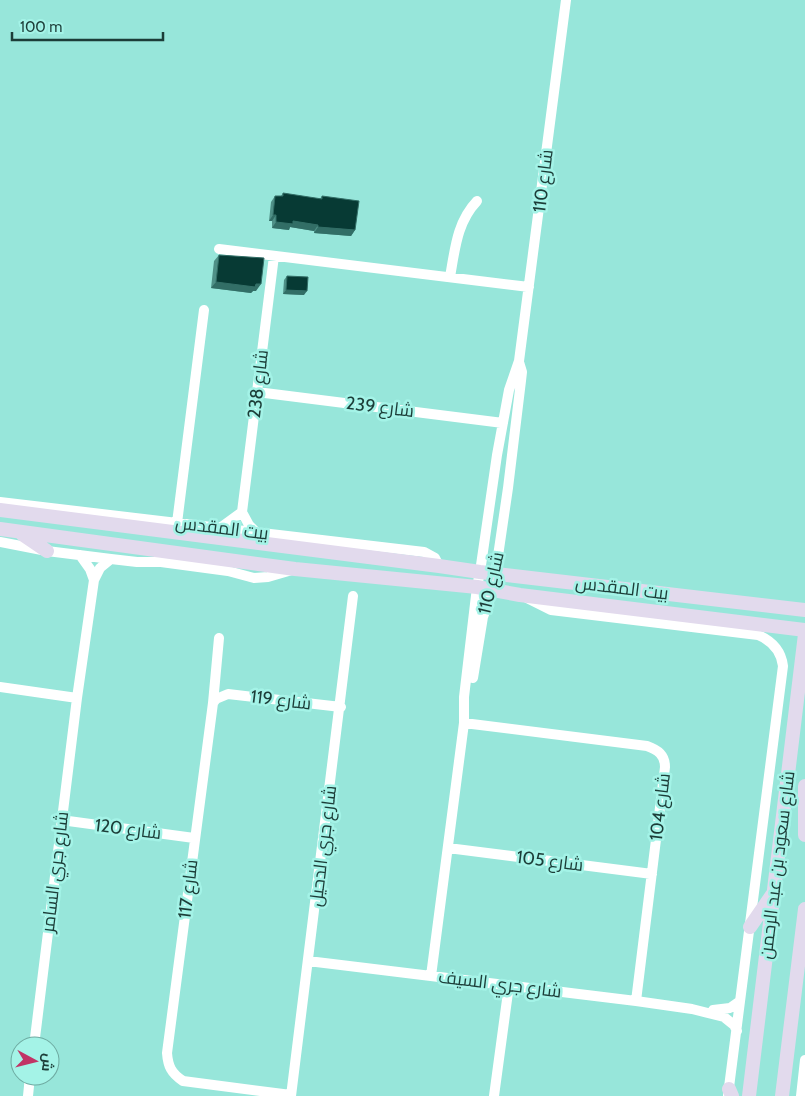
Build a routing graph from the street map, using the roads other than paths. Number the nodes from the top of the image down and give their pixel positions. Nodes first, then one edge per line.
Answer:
1 (566, 0) edge
2 (477, 201) dead end
3 (219, 249) dead end
4 (274, 256) junction
5 (450, 277) junction
6 (529, 287) junction
7 (204, 310) dead end
8 (519, 361) junction
9 (257, 392) junction
10 (503, 423) junction
11 (0, 502) edge
12 (0, 510) edge
13 (242, 512) junction
14 (177, 523) junction
15 (220, 528) junction
16 (0, 529) edge
17 (17, 532) junction
18 (256, 532) junction
19 (0, 542) edge
20 (47, 551) junction
21 (80, 555) junction
22 (110, 559) junction
23 (439, 566) junction
24 (295, 569) junction
25 (480, 572) junction
26 (495, 574) junction
27 (94, 580) junction
28 (476, 587) junction
29 (493, 590) junction
30 (520, 595) junction
31 (354, 596) dead end
32 (805, 610) edge
33 (805, 630) edge
34 (805, 634) edge
35 (219, 638) dead end
36 (773, 644) joint
37 (0, 687) edge
38 (77, 698) junction
39 (213, 703) junction
40 (341, 707) junction
41 (464, 719) junction
42 (805, 786) edge
43 (61, 820) junction
44 (805, 835) edge
45 (194, 838) junction
46 (448, 848) junction
47 (652, 874) junction
48 (774, 892) junction
49 (805, 909) edge
50 (750, 927) junction
51 (308, 961) junction
52 (430, 976) junction
53 (509, 985) junction
54 (636, 1001) junction
55 (740, 1001) junction
56 (692, 1009) junction
57 (736, 1031) junction
58 (35, 1036) edge
59 (805, 1060) edge
60 (730, 1094) edge
61 (291, 1096) edge
62 (494, 1096) edge
63 (749, 1096) edge
64 (782, 1096) edge
65 (801, 1096) edge

1 - 6 street, شارع 110
2 - 5 street
3 - 4 street
4 - 5 street
4 - 9 street, شارع 238
5 - 6 street
6 - 8 street, شارع 110
7 - 14 street
8 - 10 street, شارع 110
8 - 26 street, شارع 110
9 - 10 street, شارع 239
9 - 13 street, شارع 238
10 - 25 street, شارع 110
11 - 14 street, بيت المقدس
12 - 23 street, بيت المقدس
13 - 15 street
13 - 18 street
14 - 15 street, بيت المقدس
15 - 18 street, بيت المقدس
16 - 17 street, بيت المقدس
17 - 20 street
17 - 24 street, بيت المقدس
18 - 23 street, بيت المقدس
19 - 20 street, بيت المقدس
20 - 21 street, بيت المقدس
21 - 22 street, بيت المقدس
21 - 27 street
22 - 24 street, بيت المقدس
22 - 27 street, شارع جري السامر
23 - 25 street, بيت المقدس
24 - 28 street, بيت المقدس
25 - 26 street, بيت المقدس
25 - 28 street, شارع 110
26 - 29 street, شارع 110
26 - 32 street, بيت المقدس
27 - 38 street, شارع جري السامر
28 - 29 street, بيت المقدس
28 - 41 street, شارع 110
29 - 30 street, بيت المقدس
29 - 41 street, شارع 110
30 - 33 street, بيت المقدس
30 - 36 street, بيت المقدس
31 - 40 street, شارع جري الدحيل
34 - 48 street, شارع سعود بن عبد الرحمن
35 - 39 street, شارع 117
36 - 50 street, شارع سعود بن عبد الرحمن
37 - 38 street
38 - 43 street, شارع جري السامر
39 - 40 street, شارع 119
39 - 45 street, شارع 117
40 - 51 street, شارع جري الدحيل
41 - 46 street, شارع 110
41 - 47 street, شارع 104
42 - 44 street
43 - 45 street, شارع 120
43 - 58 street, شارع جري السامر
45 - 61 street, شارع 117
46 - 47 street, شارع 105
46 - 52 street, شارع 110
47 - 54 street, شارع 104
48 - 50 street
48 - 63 street, شارع سعود بن عبد الرحمن
49 - 64 street, شارع سعود بن عبد الرحمن
50 - 55 street, شارع سعود بن عبد الرحمن
51 - 52 street, شارع جري السيف
51 - 61 street, شارع جري الدحيل
52 - 53 street, شارع جري السيف
53 - 54 street, شارع جري السيف
53 - 62 street
54 - 56 street, شارع جري السيف
55 - 56 street, شارع جري السيف
55 - 57 street, شارع سعود بن عبد الرحمن
56 - 57 street, شارع جري السيف
57 - 60 street, شارع سعود بن عبد الرحمن
59 - 65 street

